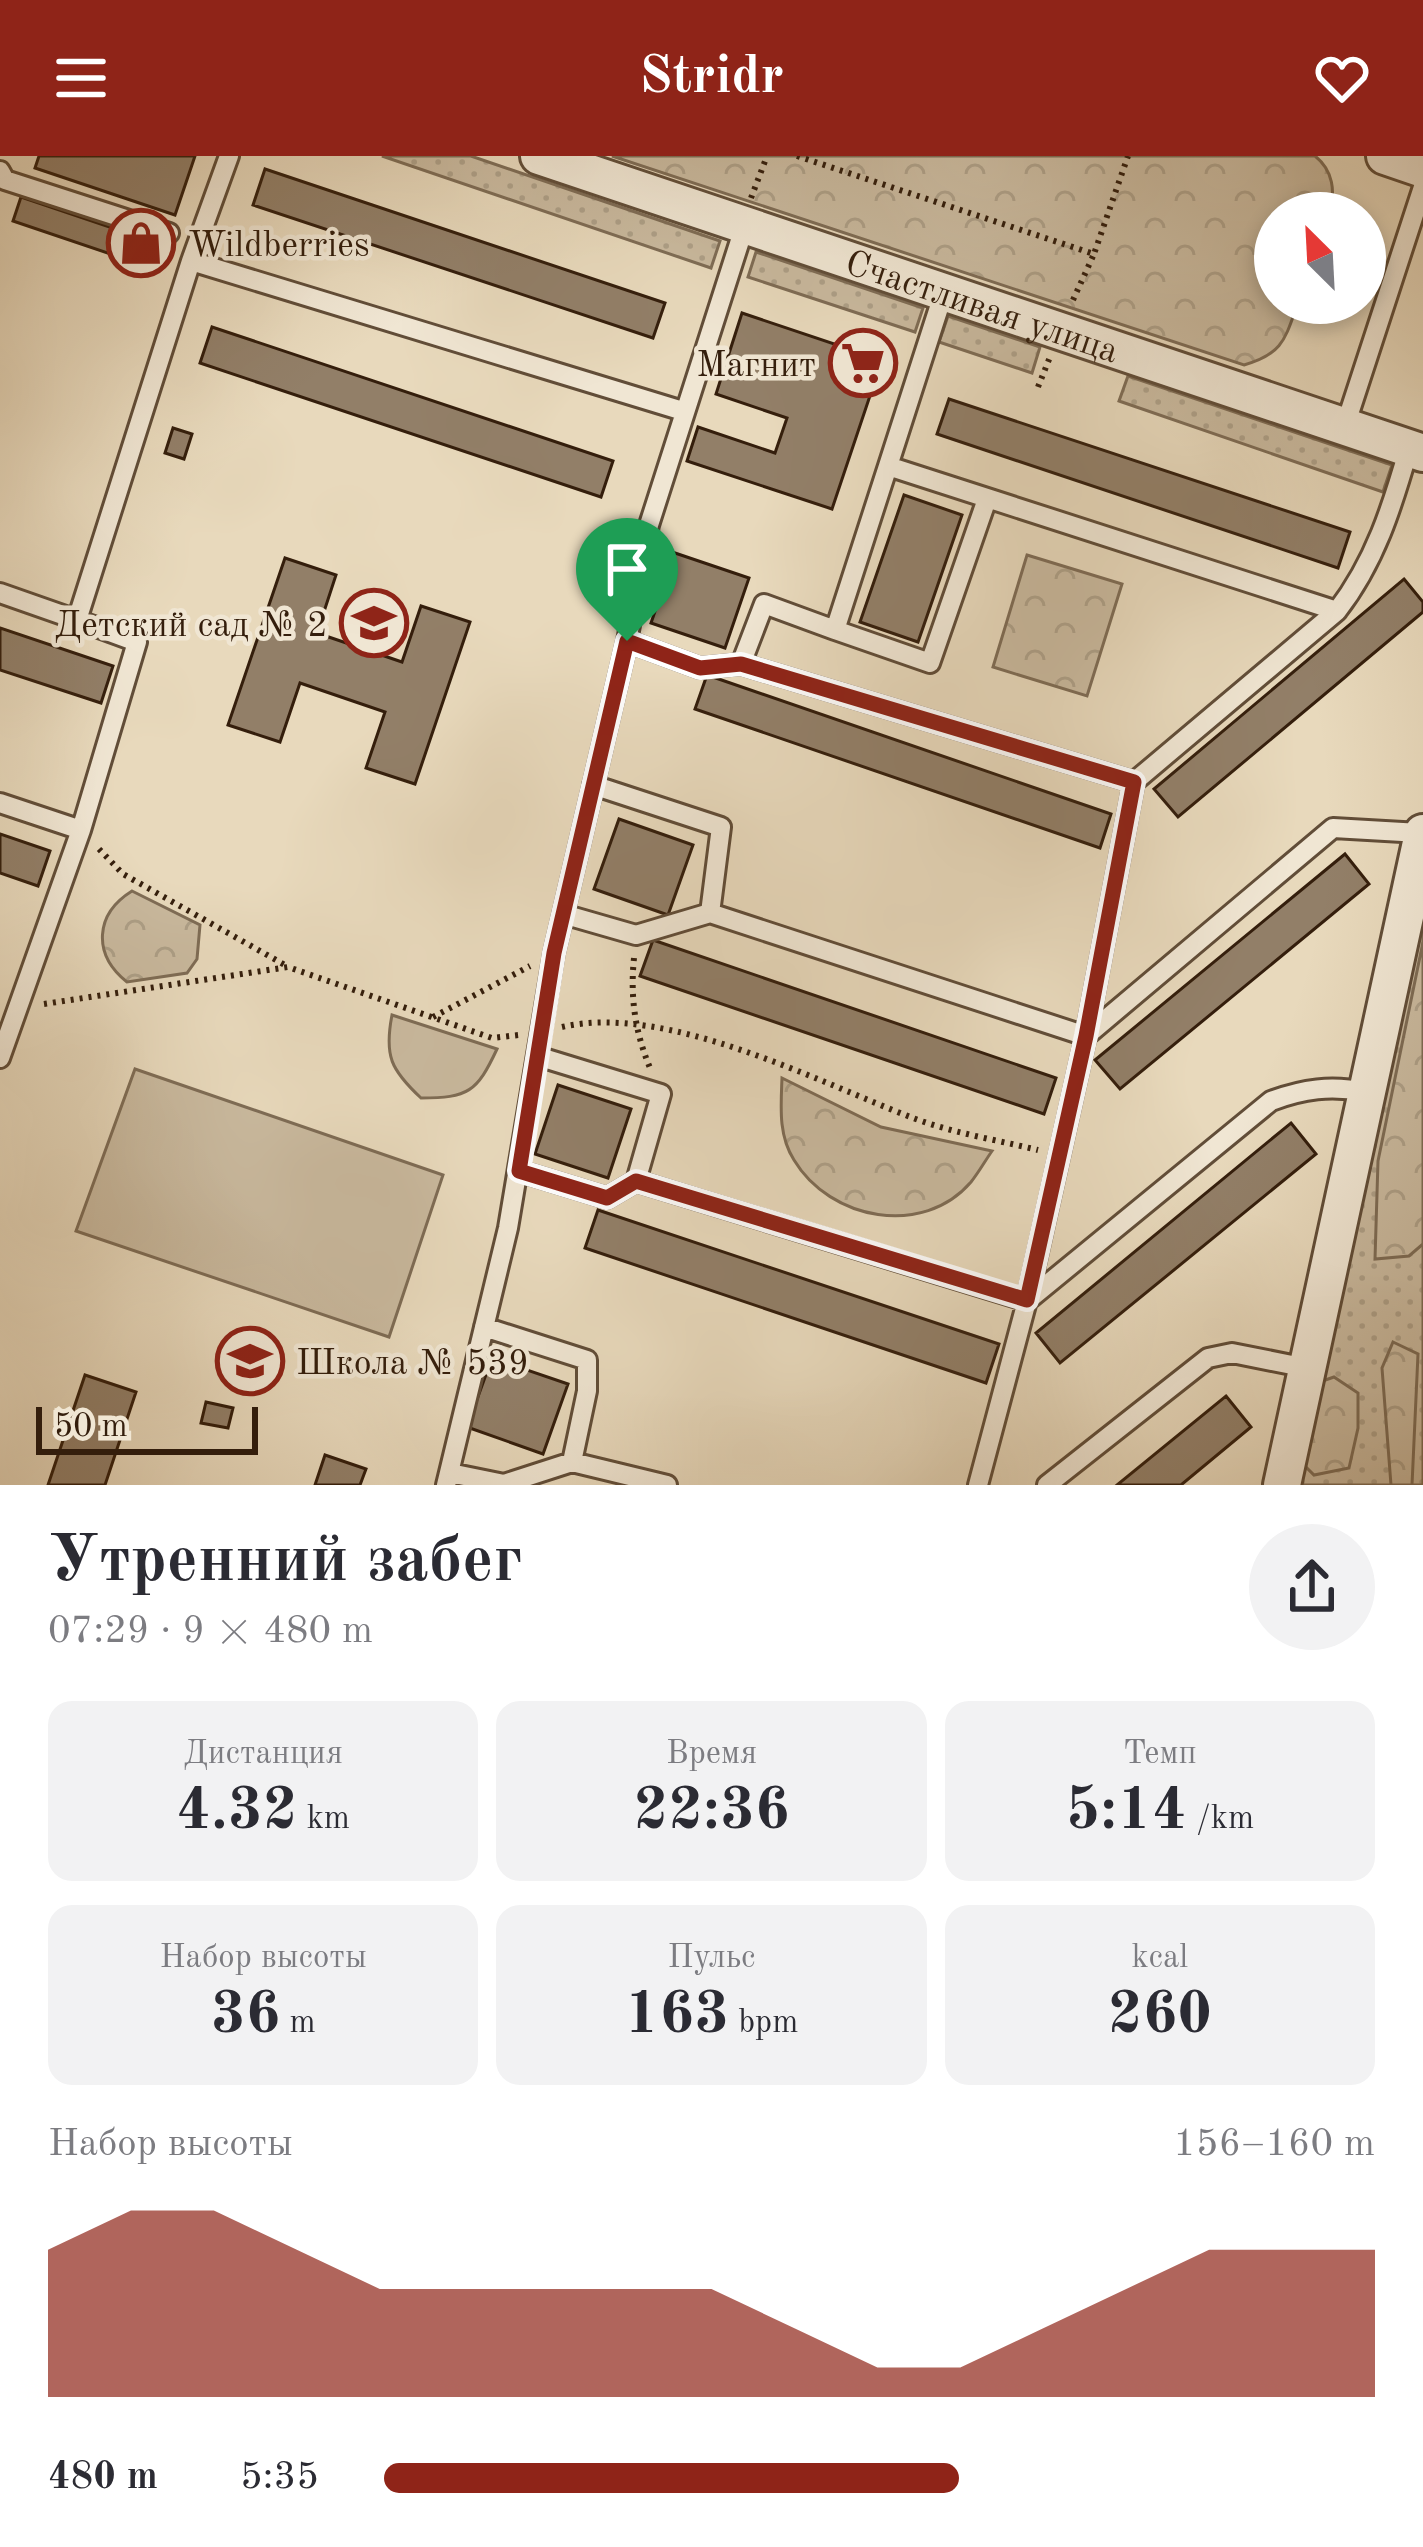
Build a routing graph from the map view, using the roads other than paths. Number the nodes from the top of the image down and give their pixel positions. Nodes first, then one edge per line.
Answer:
1 (229, 156) edge
2 (539, 156) edge
3 (1385, 156) edge
4 (1423, 169) edge
5 (0, 172) edge
6 (1423, 187) edge
7 (745, 225) junction
8 (169, 232) dead end
9 (191, 261) junction
10 (944, 292) junction
11 (683, 411) junction
12 (1345, 426) junction
13 (1416, 451) edge
14 (888, 466) junction
15 (987, 499) junction
16 (0, 593) edge
17 (1337, 611) junction
18 (76, 620) junction
19 (835, 630) junction
20 (627, 641) junction
21 (741, 664) junction
22 (1134, 782) junction
23 (593, 785) junction
24 (0, 803) edge
25 (81, 830) junction
26 (1422, 830) edge
27 (710, 913) junction
28 (563, 914) junction
29 (8, 1006) edge
30 (1086, 1036) junction
31 (537, 1056) junction
32 (0, 1058) edge
33 (1365, 1092) junction
34 (519, 1171) junction
35 (636, 1181) junction
36 (1027, 1300) junction
37 (484, 1327) junction
38 (1307, 1368) junction
39 (572, 1462) junction
40 (448, 1479) edge
41 (667, 1485) edge
42 (978, 1485) edge
43 (1047, 1485) edge
44 (1282, 1485) edge

1 - 9 lane
2 - 7 street, Счастливая улица
3 - 4 street
5 - 8 lane
6 - 12 lane
7 - 10 street, Счастливая улица
7 - 11 lane
9 - 11 lane
9 - 18 lane
10 - 12 street, Счастливая улица
10 - 14 lane
11 - 20 lane
12 - 13 street, Счастливая улица
13 - 17 lane
14 - 15 lane
14 - 19 lane
15 - 17 lane
15 - 19 lane
16 - 18 lane
17 - 22 lane
18 - 25 lane
19 - 21 lane
20 - 21 lane
20 - 23 lane
21 - 22 lane
22 - 30 lane
23 - 27 lane
23 - 28 lane
24 - 25 lane
25 - 29 lane
26 - 30 lane
26 - 33 street
27 - 28 lane
27 - 30 lane
28 - 31 lane
29 - 32 lane
30 - 36 lane
31 - 34 lane
31 - 35 lane
33 - 36 lane
33 - 38 street
34 - 35 lane
34 - 37 lane
35 - 36 lane
36 - 42 lane
37 - 39 lane
37 - 40 lane
38 - 43 lane
38 - 44 street
39 - 40 lane
39 - 41 lane

